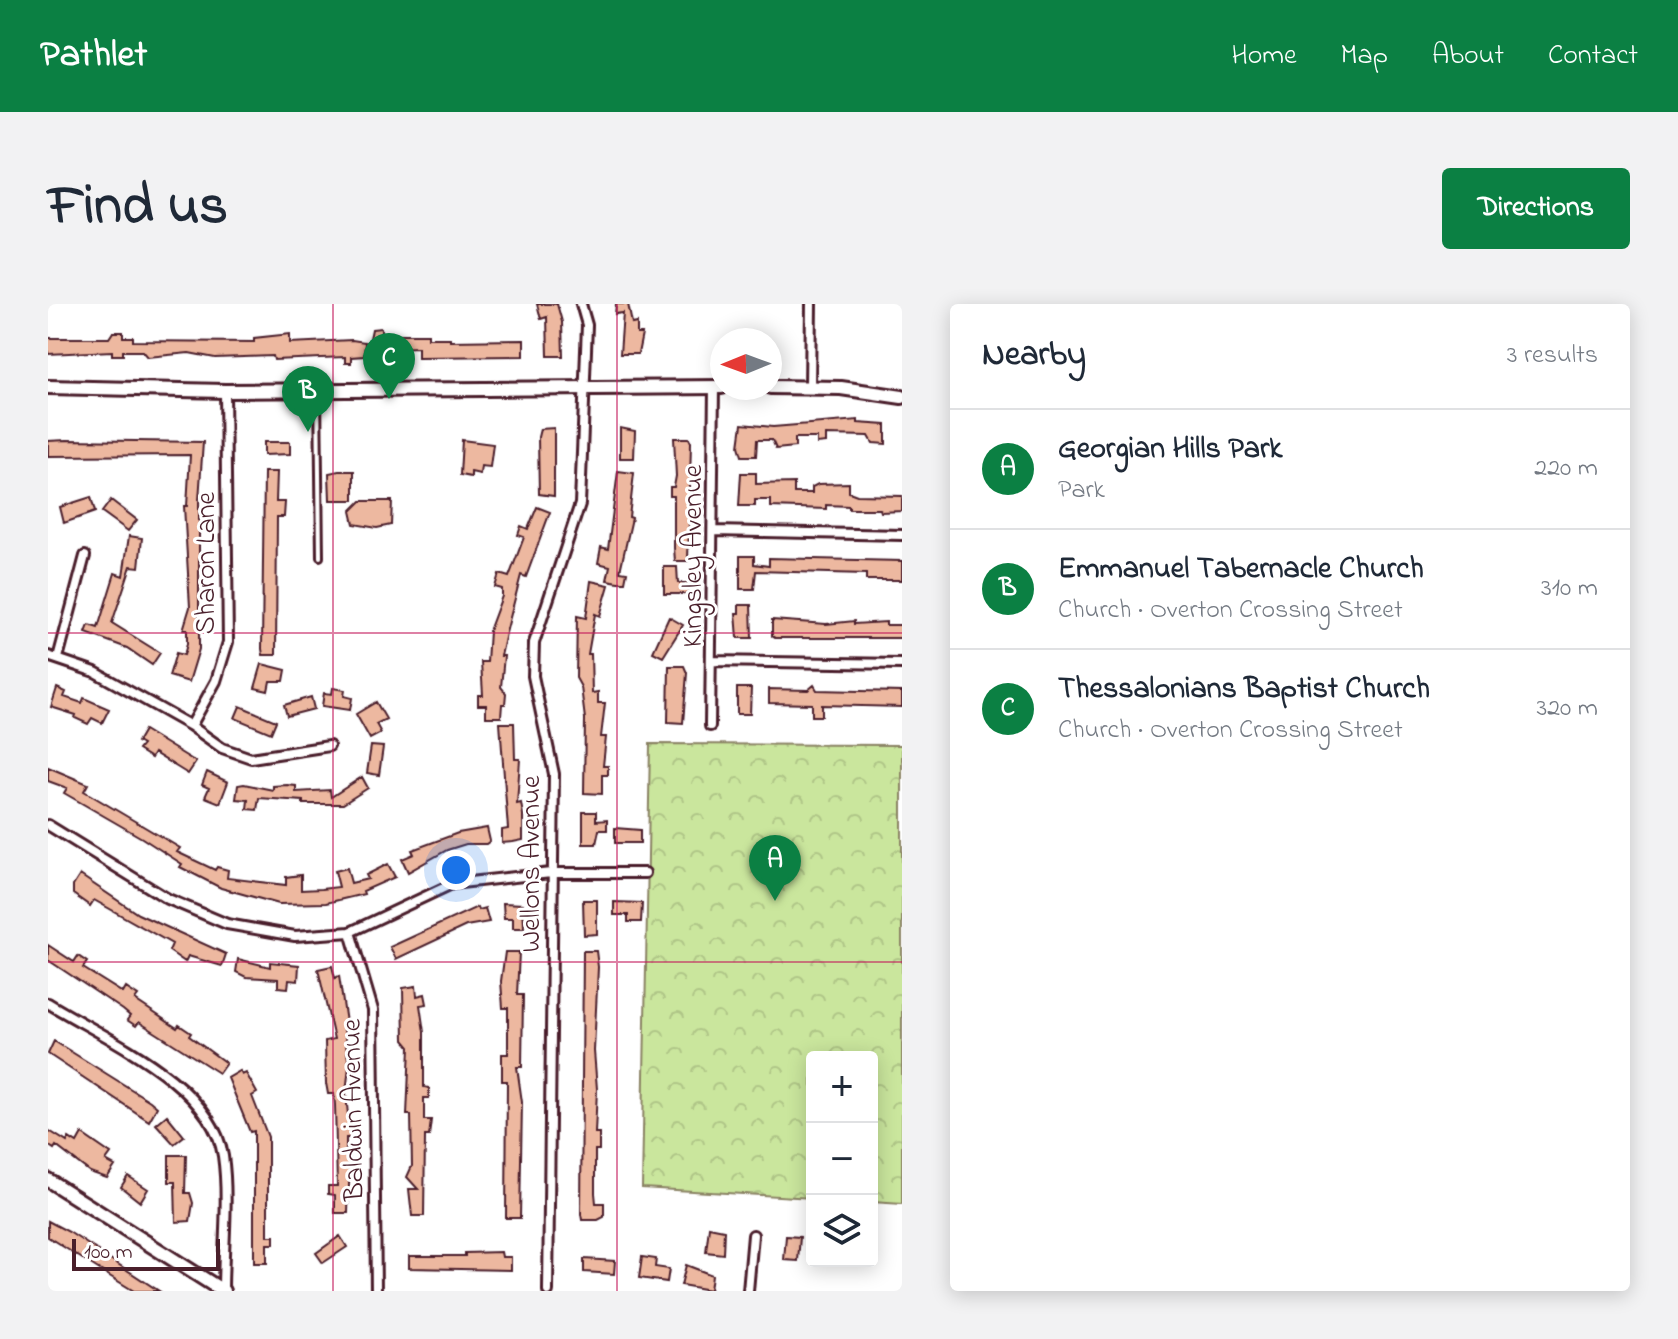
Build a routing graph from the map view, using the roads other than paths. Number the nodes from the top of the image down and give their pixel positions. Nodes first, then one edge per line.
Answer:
1 (581, 304) edge
2 (811, 304) edge
3 (584, 386) junction
4 (48, 387) edge
5 (710, 387) edge
6 (782, 387) edge
7 (810, 387) junction
8 (318, 390) junction
9 (225, 391) junction
10 (902, 397) edge
11 (718, 400) edge
12 (714, 531) junction
13 (902, 535) edge
14 (85, 556) dead end
15 (320, 557) dead end
16 (53, 657) edge
17 (713, 661) junction
18 (902, 664) edge
19 (191, 726) junction
20 (710, 726) dead end
21 (329, 746) dead end
22 (48, 825) edge
23 (551, 873) junction
24 (645, 873) dead end
25 (350, 932) junction
26 (48, 1003) edge
27 (48, 1180) edge
28 (753, 1235) dead end
29 (223, 1291) edge
30 (376, 1291) edge
31 (548, 1291) edge
32 (748, 1291) edge

1 - 3 street, Wellons Avenue
2 - 7 street
3 - 5 street
3 - 8 street
3 - 23 street, Wellons Avenue
4 - 9 street
6 - 7 street
7 - 10 street
8 - 9 street
8 - 15 lane
9 - 19 street, Sharon Lane
11 - 12 street, Kingsley Avenue
12 - 13 street
12 - 17 street, Kingsley Avenue
14 - 16 street
16 - 19 street
17 - 18 street
17 - 20 street, Kingsley Avenue
19 - 21 street
22 - 25 street
23 - 24 street
23 - 25 street
23 - 31 street, Wellons Avenue
25 - 30 street, Baldwin Avenue
26 - 29 street
27 - 29 street
28 - 32 street

